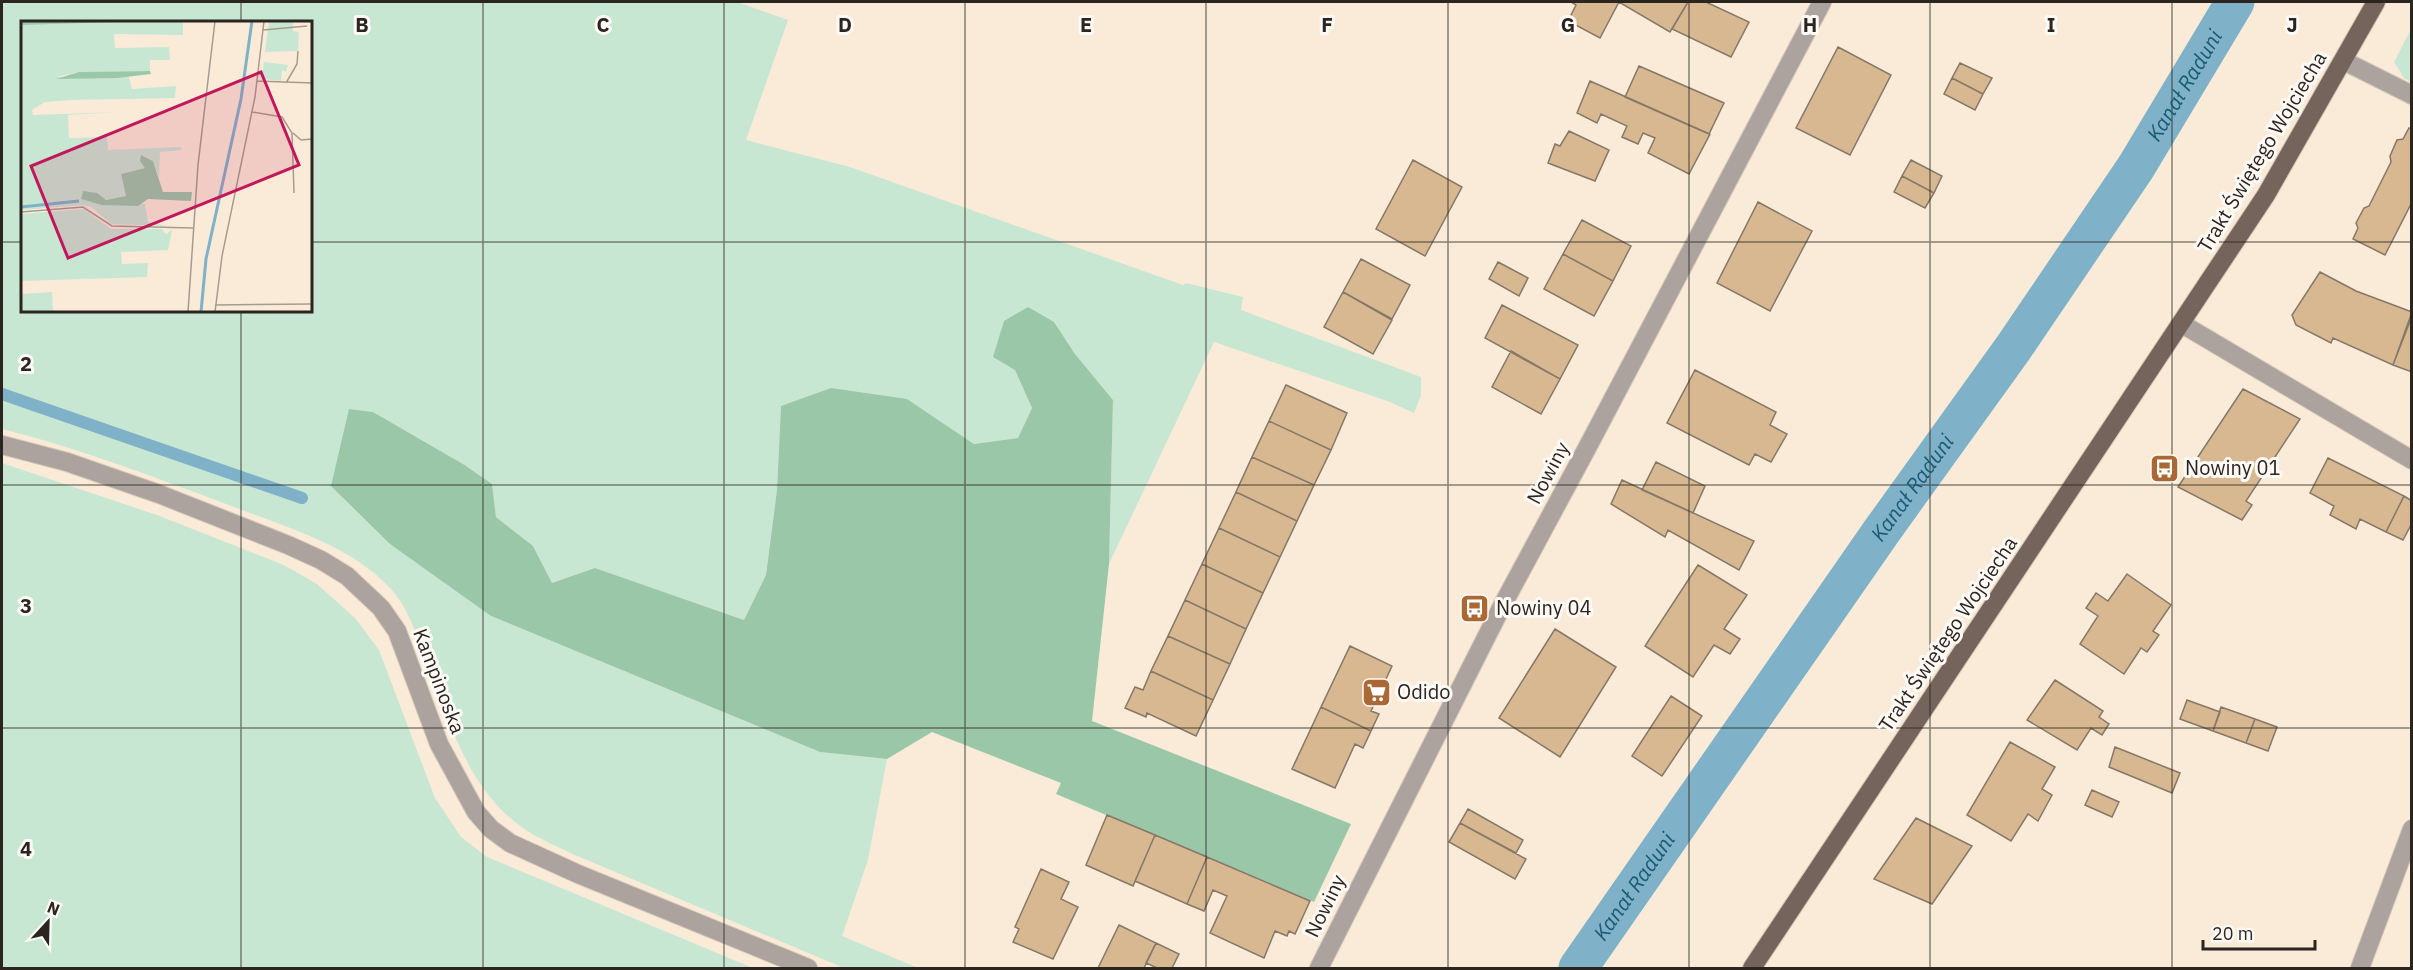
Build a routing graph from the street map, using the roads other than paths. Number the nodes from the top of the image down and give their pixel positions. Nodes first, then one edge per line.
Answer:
1 (1822, 2) edge
2 (2376, 2) edge
3 (2344, 61) junction
4 (2412, 95) edge
5 (2182, 324) junction
6 (2, 445) edge
7 (2412, 460) edge
8 (2412, 829) edge
9 (808, 969) edge
10 (1319, 969) edge
11 (1752, 969) edge
12 (2360, 969) edge

1 - 10 street, Nowiny
2 - 3 main road, Trakt Świętego Wojciecha
3 - 4 street
3 - 5 main road, Trakt Świętego Wojciecha
5 - 7 street
5 - 11 main road, Trakt Świętego Wojciecha
6 - 9 street, Kampinoska
8 - 12 street

